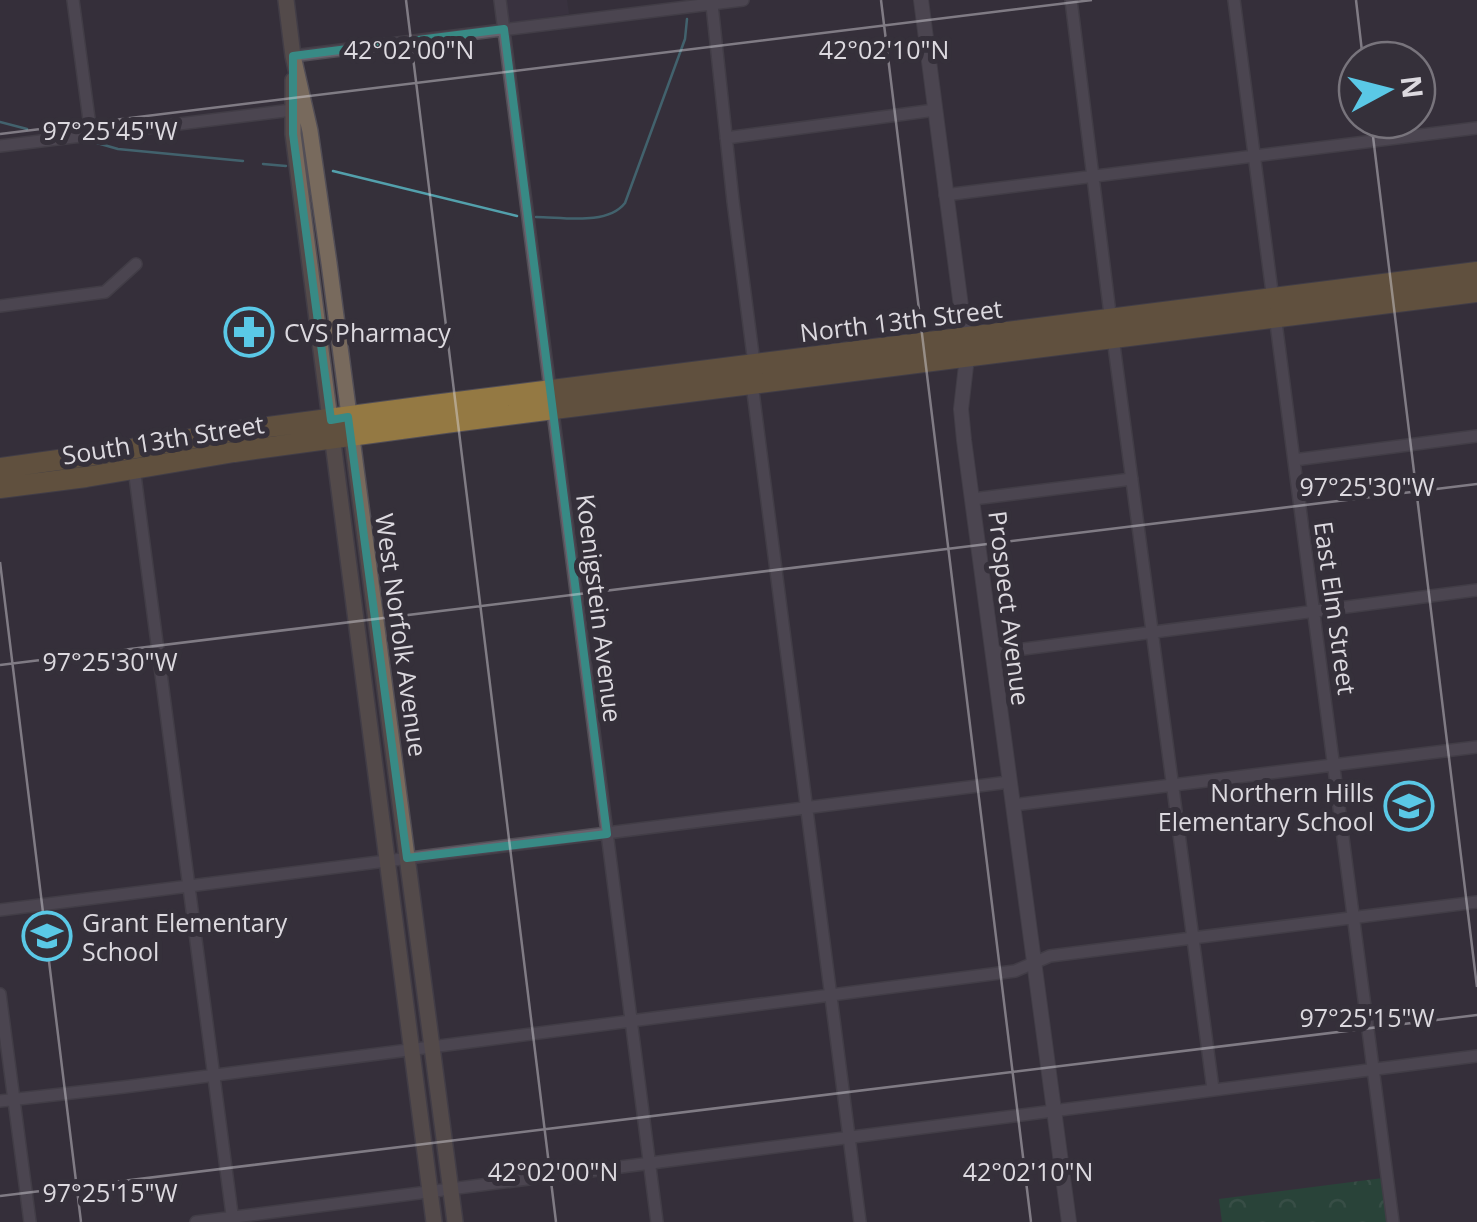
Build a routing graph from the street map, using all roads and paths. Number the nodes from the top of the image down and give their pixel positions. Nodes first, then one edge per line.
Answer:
1 (73, 0) edge
2 (286, 0) edge
3 (500, 0) edge
4 (743, 0) edge
5 (921, 0) edge
6 (1072, 0) edge
7 (1234, 0) edge
8 (712, 5) junction
9 (504, 29) junction
10 (293, 56) junction
11 (292, 110) junction
12 (935, 110) junction
13 (1477, 128) edge
14 (91, 134) junction
15 (726, 138) junction
16 (0, 146) edge
17 (1254, 156) junction
18 (1094, 175) junction
19 (945, 195) junction
20 (136, 264) dead end
21 (1477, 272) edge
22 (1477, 292) edge
23 (0, 306) edge
24 (1273, 307) junction
25 (1112, 329) junction
26 (966, 347) junction
27 (753, 374) junction
28 (550, 400) junction
29 (341, 428) junction
30 (1477, 436) edge
31 (1294, 460) junction
32 (0, 468) edge
33 (134, 468) junction
34 (1132, 479) junction
35 (0, 488) edge
36 (973, 499) junction
37 (1477, 590) edge
38 (1313, 612) junction
39 (1153, 631) junction
40 (993, 653) junction
41 (1477, 747) edge
42 (1334, 764) junction
43 (1010, 782) junction
44 (1172, 786) junction
45 (1013, 805) junction
46 (807, 808) junction
47 (608, 834) junction
48 (406, 858) junction
49 (388, 861) junction
50 (189, 886) junction
51 (1477, 902) edge
52 (0, 910) edge
53 (1354, 917) junction
54 (1194, 937) junction
55 (1034, 964) junction
56 (0, 994) edge
57 (832, 994) junction
58 (632, 1020) junction
59 (432, 1047) junction
60 (413, 1050) junction
61 (1477, 1056) edge
62 (1373, 1068) junction
63 (213, 1075) junction
64 (1213, 1089) junction
65 (6, 1100) edge
66 (1054, 1110) junction
67 (850, 1138) junction
68 (649, 1162) junction
69 (451, 1190) junction
70 (430, 1193) junction
71 (233, 1220) edge
72 (30, 1222) edge
73 (196, 1222) edge
74 (434, 1222) edge
75 (455, 1222) edge
76 (657, 1222) edge
77 (860, 1222) edge
78 (1069, 1222) edge
79 (1393, 1222) edge

1 - 14 street
2 - 10 main road, West Norfolk Avenue
3 - 9 street, Koenigstein Avenue
4 - 8 street
5 - 12 street, Prospect Avenue
6 - 18 street
7 - 17 street, East Elm Street
8 - 9 street
8 - 15 street
9 - 10 street
9 - 28 street, Koenigstein Avenue
10 - 11 main road, West Norfolk Avenue
10 - 29 main road, West Norfolk Avenue
11 - 14 street
11 - 29 main road, West Norfolk Avenue
12 - 15 street
12 - 19 street, Prospect Avenue
13 - 17 street
14 - 16 street
15 - 27 street
17 - 18 street
17 - 24 street, East Elm Street
18 - 19 street
18 - 25 street
19 - 26 street, Prospect Avenue
20 - 23 street
21 - 24 highway, North 13th Street
22 - 24 highway, North 13th Street
24 - 25 highway, North 13th Street
24 - 31 street, East Elm Street
25 - 26 highway, North 13th Street
25 - 34 street
26 - 27 highway, North 13th Street
26 - 36 street, Prospect Avenue
27 - 28 highway, North 13th Street
27 - 46 street
28 - 29 highway, North 13th Street
28 - 47 street, Koenigstein Avenue
29 - 32 highway, South 13th Street
29 - 33 highway, South 13th Street
29 - 48 main road, West Norfolk Avenue
29 - 49 main road, West Norfolk Avenue
30 - 31 street
31 - 38 street, East Elm Street
33 - 35 highway, South 13th Street
33 - 50 street
34 - 36 street
34 - 39 street
36 - 40 street, Prospect Avenue
37 - 38 street
38 - 39 street
38 - 42 street, East Elm Street
39 - 40 street
39 - 44 street
40 - 43 street, Prospect Avenue
41 - 42 street
42 - 44 street
42 - 53 street, East Elm Street
43 - 45 street, Prospect Avenue
43 - 46 street
44 - 45 street
44 - 54 street
45 - 55 street, Prospect Avenue
46 - 47 street
46 - 57 street
47 - 48 street
47 - 58 street, Koenigstein Avenue
48 - 49 street
48 - 59 main road, West Norfolk Avenue
49 - 50 street
49 - 60 main road, West Norfolk Avenue
50 - 52 street
50 - 63 street
51 - 53 street
53 - 54 street
53 - 62 street, East Elm Street
54 - 55 street
54 - 64 street
55 - 57 street
55 - 66 street, Prospect Avenue
56 - 65 street
57 - 58 street
57 - 67 street
58 - 59 street
58 - 68 street, Koenigstein Avenue
59 - 60 street
59 - 69 main road, West Norfolk Avenue
60 - 63 street
60 - 70 main road, West Norfolk Avenue
61 - 62 street
62 - 64 street
62 - 79 street, East Elm Street
63 - 65 street
63 - 71 street
64 - 66 street
65 - 72 street
66 - 67 street
66 - 78 street, Prospect Avenue
67 - 68 street
67 - 77 street
68 - 69 street
68 - 76 street, Koenigstein Avenue
69 - 70 street
69 - 75 main road, West Norfolk Avenue
70 - 71 street
70 - 74 main road, West Norfolk Avenue
71 - 73 street

